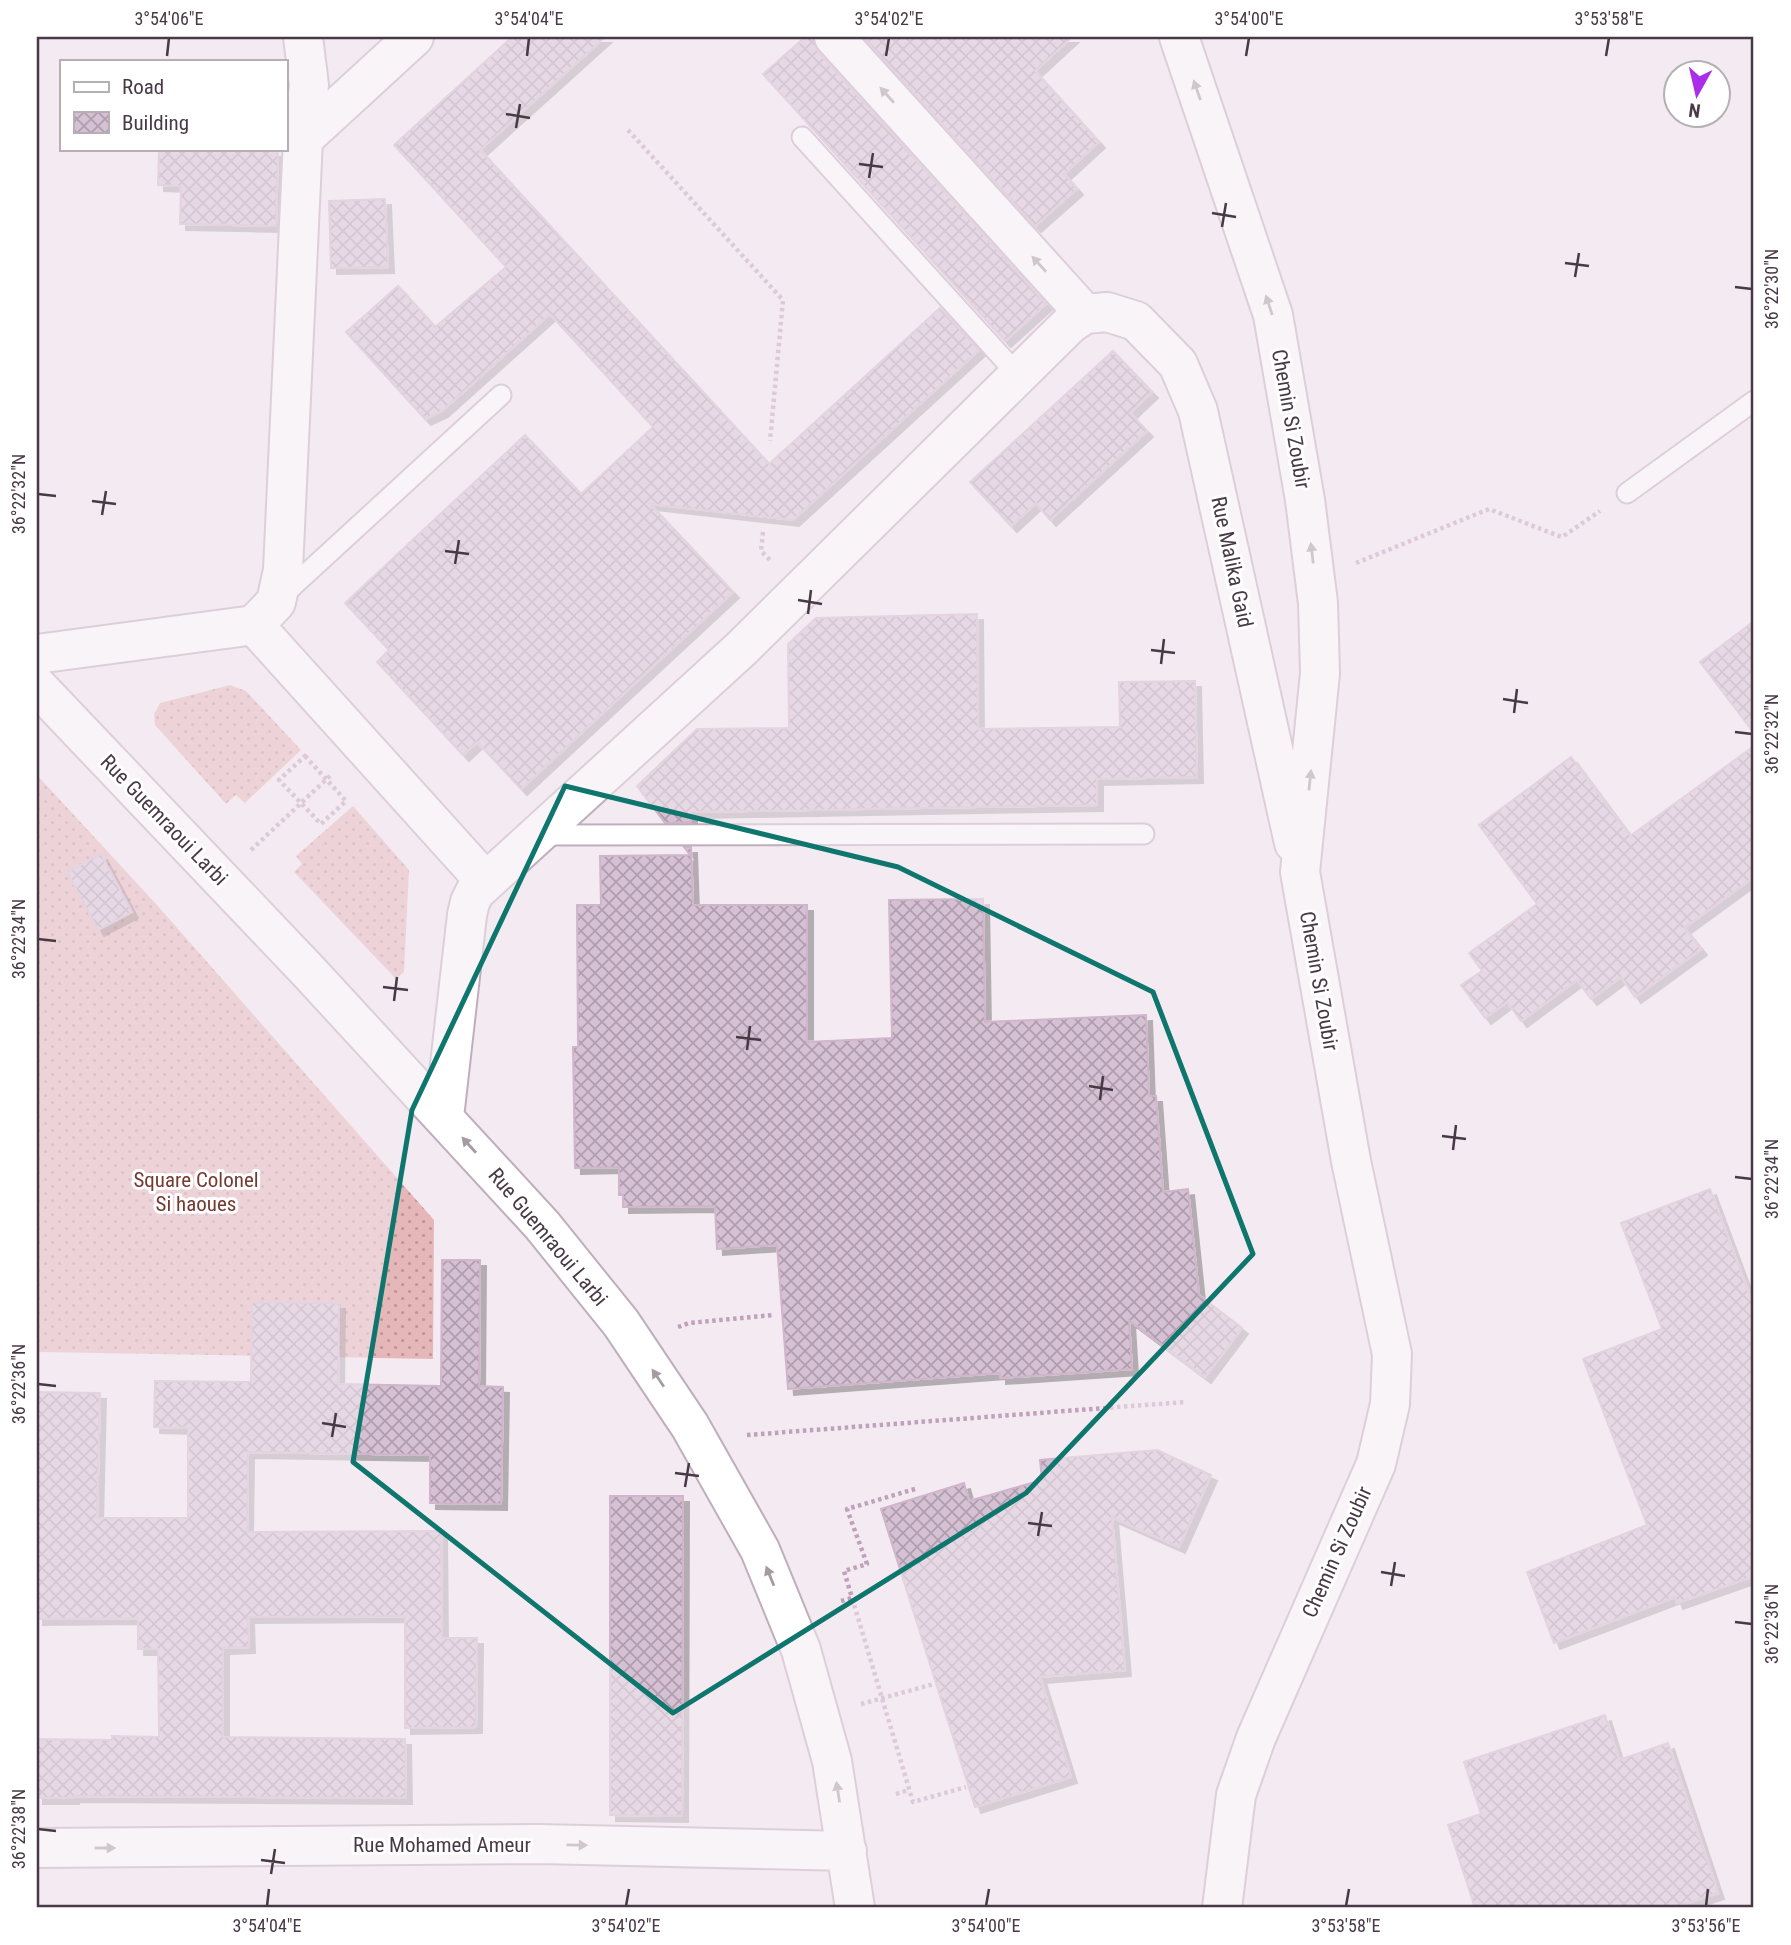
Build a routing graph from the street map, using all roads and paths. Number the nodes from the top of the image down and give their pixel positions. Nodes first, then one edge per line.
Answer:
1 (303, 37) edge
2 (414, 37) edge
3 (834, 37) edge
4 (1179, 37) edge
5 (628, 130) dead end
6 (802, 137) dead end
7 (303, 139) junction
8 (1078, 319) junction
9 (1017, 375) junction
10 (501, 396) dead end
11 (1754, 401) edge
12 (771, 441) dead end
13 (1627, 493) joint
14 (1357, 562) dead end
15 (265, 613) junction
16 (37, 654) edge
17 (37, 686) edge
18 (326, 779) junction
19 (301, 803) junction
20 (1144, 834) dead end
21 (537, 835) junction
22 (1300, 872) junction
23 (220, 879) junction
24 (486, 882) junction
25 (444, 1117) junction
26 (773, 1315) dead end
27 (634, 1343) junction
28 (1185, 1402) dead end
29 (698, 1439) junction
30 (915, 1489) dead end
31 (852, 1598) junction
32 (841, 1601) dead end
33 (934, 1684) dead end
34 (898, 1694) dead end
35 (966, 1787) dead end
36 (909, 1790) junction
37 (896, 1794) dead end
38 (37, 1848) edge
39 (847, 1851) junction
40 (855, 1908) edge
41 (1222, 1908) edge

1 - 7 street
2 - 7 street
8 -> 3 street
22 -> 4 street, Chemin Si Zoubir
5 - 12 path
6 - 9 lane
7 - 15 street
8 - 9 street
8 - 22 street, Rue Malika Gaid
9 - 21 street
10 - 15 lane
11 - 13 lane
13 - 14 path
15 - 16 street
15 - 24 street
17 - 23 street, Rue Guemraoui Larbi
18 - 19 path
18 - 19 path
18 - 19 path
19 - 23 path
20 - 21 lane
21 - 24 street
22 - 41 street, Chemin Si Zoubir
23 - 25 street, Rue Guemraoui Larbi
24 - 25 street
27 -> 25 street, Rue Guemraoui Larbi
26 - 27 path
29 -> 27 street, Rue Guemraoui Larbi
28 - 29 path
39 -> 29 street, Rue Guemraoui Larbi
30 - 31 path
31 - 32 path
31 - 36 path
33 - 34 path
35 - 36 path
36 - 37 path
38 -> 39 street, Rue Mohamed Ameur
39 - 40 street, Rue Guemraoui Larbi

